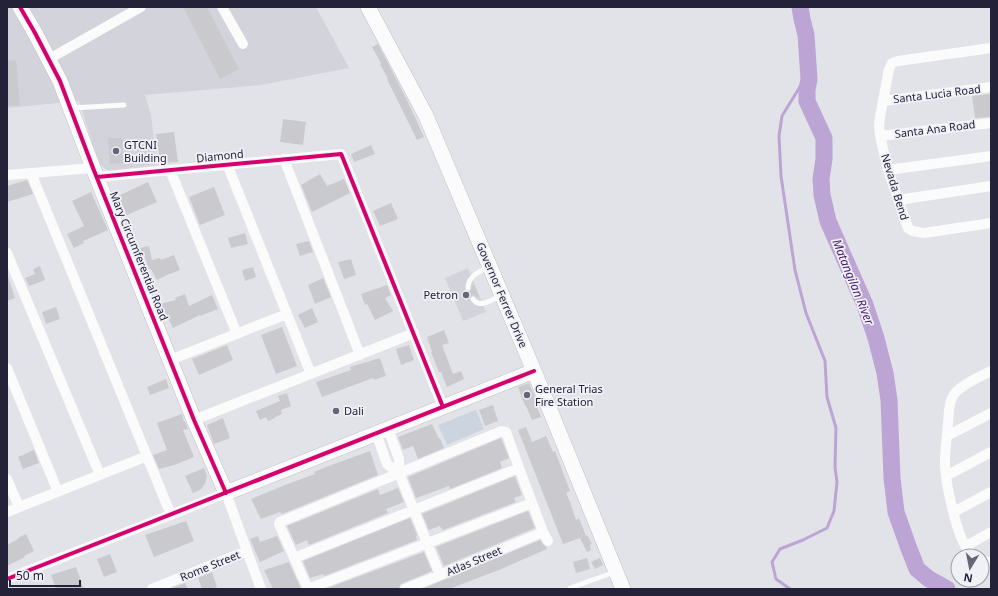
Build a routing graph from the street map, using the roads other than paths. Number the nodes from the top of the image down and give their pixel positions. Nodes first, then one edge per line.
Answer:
1 (20, 7) edge
2 (141, 7) edge
3 (222, 7) edge
4 (368, 7) edge
5 (243, 44) dead end
6 (991, 48) edge
7 (49, 59) junction
8 (991, 87) edge
9 (883, 101) junction
10 (124, 105) dead end
11 (71, 108) junction
12 (991, 123) edge
13 (880, 136) junction
14 (991, 156) edge
15 (284, 159) junction
16 (227, 164) junction
17 (170, 170) junction
18 (888, 170) junction
19 (31, 173) junction
20 (95, 173) junction
21 (7, 175) edge
22 (991, 186) edge
23 (898, 200) junction
24 (991, 223) edge
25 (8, 258) edge
26 (489, 265) junction
27 (468, 288) dead end
28 (502, 295) junction
29 (473, 299) dead end
30 (287, 314) junction
31 (237, 334) junction
32 (414, 334) junction
33 (360, 355) junction
34 (170, 360) junction
35 (7, 368) edge
36 (534, 371) junction
37 (991, 372) edge
38 (311, 374) junction
39 (443, 407) junction
40 (991, 413) edge
41 (194, 420) junction
42 (382, 431) junction
43 (947, 436) junction
44 (991, 452) edge
45 (147, 456) junction
46 (519, 468) junction
47 (399, 473) junction
48 (100, 475) junction
49 (946, 476) junction
50 (7, 479) edge
51 (58, 492) junction
52 (991, 492) edge
53 (226, 493) junction
54 (532, 503) junction
55 (19, 507) junction
56 (414, 510) junction
57 (7, 512) edge
58 (954, 512) junction
59 (171, 515) junction
60 (991, 532) edge
61 (427, 543) junction
62 (966, 546) joint
63 (247, 551) junction
64 (294, 558) junction
65 (616, 572) junction
66 (440, 575) junction
67 (7, 579) edge
68 (570, 588) dead end
69 (152, 589) edge
70 (261, 589) edge
71 (308, 589) edge
72 (404, 589) edge
73 (624, 589) edge

1 - 7 street, Mary Circumferential Road
2 - 7 street
3 - 5 street
4 - 26 street, Governor Ferrer Drive
6 - 9 street, Nevada Bend
7 - 11 street, Mary Circumferential Road
8 - 9 street, Santa Lucia Road
9 - 13 street, Nevada Bend
10 - 11 lane
11 - 20 street, Mary Circumferential Road
12 - 13 street, Santa Ana Road
13 - 18 street, Nevada Bend
14 - 18 street
15 - 16 street, Diamond
15 - 32 street, Diamond
15 - 33 street
16 - 17 street, Diamond
16 - 30 street
17 - 20 street, Diamond
17 - 31 street
18 - 23 street, Nevada Bend
19 - 20 street, Diamond
19 - 21 street, Diamond
19 - 45 street
20 - 34 street, Mary Circumferential Road
22 - 23 street
23 - 24 street, Nevada Bend
25 - 48 street
26 - 27 lane
26 - 28 street, Governor Ferrer Drive
28 - 29 lane
28 - 36 street, Governor Ferrer Drive
30 - 31 street
30 - 38 street
31 - 34 street
32 - 33 street
32 - 39 street
33 - 38 street
34 - 41 street, Mary Circumferential Road
35 - 51 street
36 - 39 street
36 - 65 street, Governor Ferrer Drive
37 - 43 street
38 - 41 street
39 - 42 street
40 - 43 street
41 - 53 street, Mary Circumferential Road
42 - 47 street
42 - 53 street
43 - 49 street
44 - 49 street
45 - 48 street
45 - 59 street
46 - 47 street
46 - 54 street
46 - 56 street
47 - 56 street
47 - 64 street
48 - 51 street
49 - 58 street
50 - 55 street
51 - 55 street
52 - 58 street
53 - 59 street
53 - 63 street, Mary Circumferential Road
54 - 61 street
54 - 66 street, Atlas Street
55 - 57 street
56 - 61 street
56 - 64 street
58 - 62 street
59 - 67 street
60 - 62 street
61 - 66 street
61 - 71 street
63 - 69 street, Rome Street
63 - 70 street, Mary Circumferential Road
64 - 71 street
65 - 68 lane
65 - 73 street, Governor Ferrer Drive
66 - 72 street, Atlas Street

